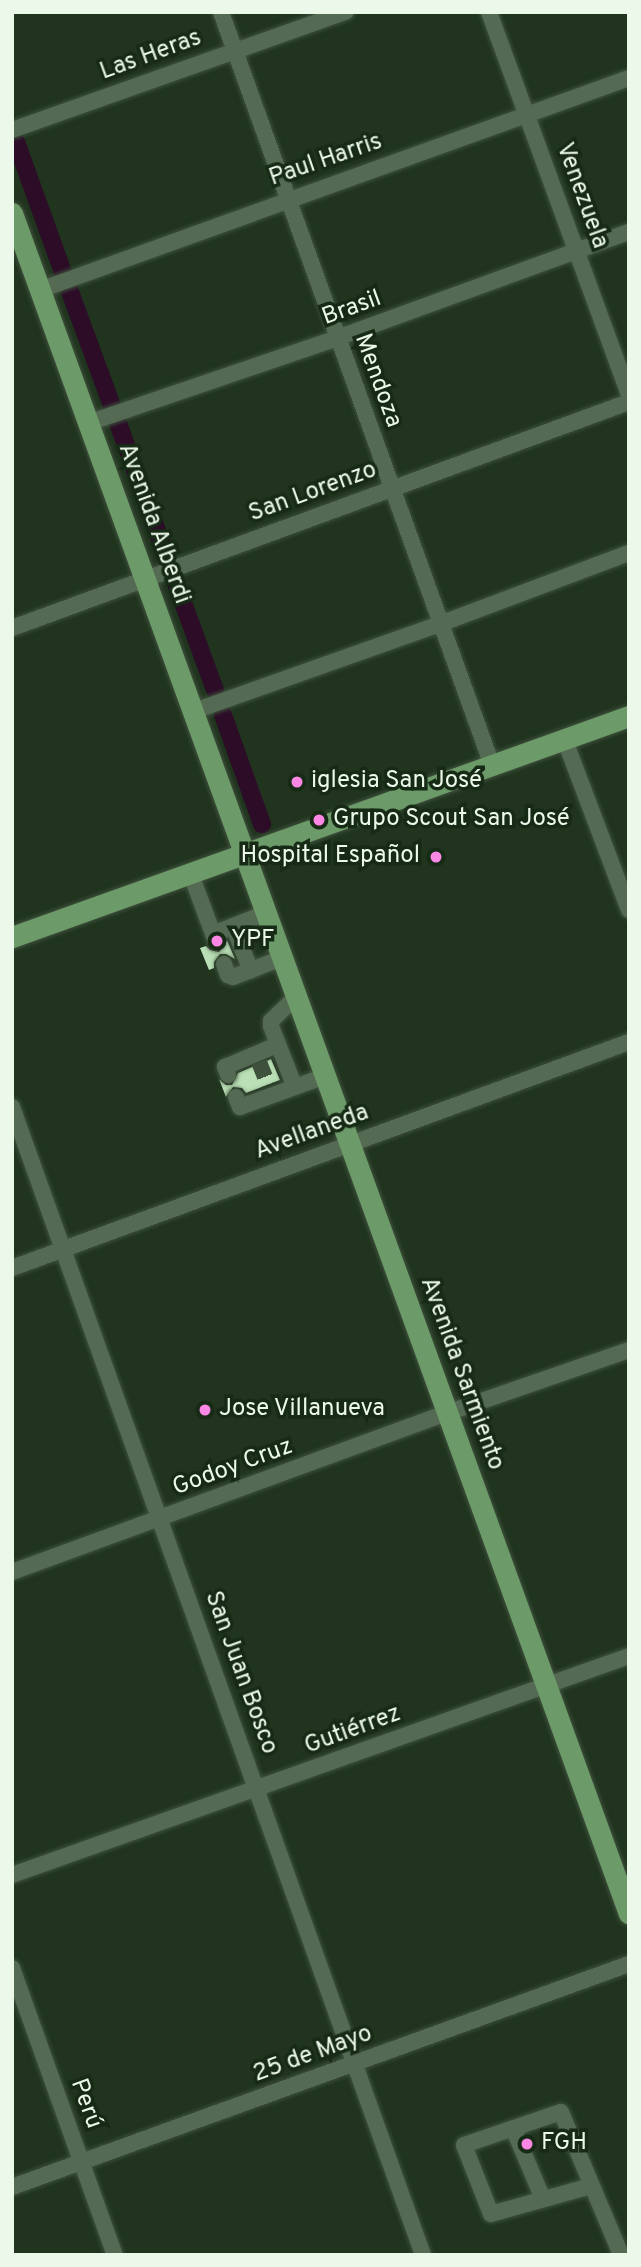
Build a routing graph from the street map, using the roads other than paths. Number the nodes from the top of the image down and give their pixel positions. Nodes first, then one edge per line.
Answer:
1 (221, 12) edge
2 (346, 12) edge
3 (489, 12) edge
4 (235, 51) junction
5 (629, 78) edge
6 (527, 115) junction
7 (12, 130) edge
8 (286, 199) junction
9 (12, 213) edge
10 (629, 232) edge
11 (577, 250) junction
12 (40, 290) junction
13 (337, 338) junction
14 (629, 395) edge
15 (629, 402) edge
16 (88, 423) junction
17 (391, 489) junction
18 (629, 553) edge
19 (146, 579) junction
20 (440, 624) junction
21 (12, 628) edge
22 (194, 711) junction
23 (629, 716) edge
24 (564, 738) junction
25 (492, 765) junction
26 (244, 853) junction
27 (190, 872) junction
28 (629, 910) edge
29 (266, 913) junction
30 (233, 926) junction
31 (12, 937) edge
32 (282, 958) junction
33 (224, 964) dead end
34 (251, 971) junction
35 (296, 997) junction
36 (629, 1042) edge
37 (277, 1045) junction
38 (228, 1075) dead end
39 (325, 1076) junction
40 (294, 1085) junction
41 (236, 1097) dead end
42 (12, 1107) edge
43 (350, 1143) junction
44 (64, 1250) junction
45 (12, 1268) edge
46 (629, 1350) edge
47 (447, 1412) junction
48 (161, 1520) junction
49 (12, 1572) edge
50 (629, 1656) edge
51 (547, 1685) junction
52 (258, 1789) junction
53 (12, 1875) edge
54 (629, 1914) edge
55 (629, 1964) edge
56 (12, 1968) edge
57 (356, 2064) junction
58 (513, 2128) junction
59 (82, 2162) junction
60 (592, 2186) junction
61 (12, 2187) edge
62 (543, 2199) junction
63 (115, 2255) edge
64 (423, 2255) edge
65 (621, 2255) edge

1 - 4 street, Mendoza
2 - 4 street, Las Heras
3 - 6 street, Venezuela
4 - 7 street, Las Heras
4 - 8 street, Mendoza
5 - 6 street, Paul Harris
6 - 8 street, Paul Harris
6 - 11 street, Venezuela
8 - 12 street, Paul Harris
8 - 13 street, Mendoza
9 - 12 main road, Avenida Alberdi
10 - 11 street, Brasil
11 - 13 street, Brasil
11 - 14 street, Venezuela
12 - 16 main road, Avenida Alberdi
13 - 16 street, Brasil
13 - 17 street, Mendoza
15 - 17 street, San Lorenzo
16 - 19 main road, Avenida Alberdi
17 - 19 street, San Lorenzo
17 - 20 street, Mendoza
18 - 20 street
19 - 21 street, San Lorenzo
19 - 22 main road, Avenida Alberdi
20 - 22 street
20 - 25 street, Mendoza
22 - 26 main road, Avenida Alberdi
23 - 24 main road
24 - 25 main road
24 - 28 street
25 - 26 main road
26 - 27 main road
26 - 29 main road, Avenida Sarmiento
27 - 30 street
27 - 31 main road
29 - 30 street
29 - 32 main road, Avenida Sarmiento
30 - 34 street
32 - 34 street
32 - 35 main road, Avenida Sarmiento
33 - 34 street
35 - 37 street
35 - 39 main road, Avenida Sarmiento
36 - 43 street, Avellaneda
37 - 38 street
37 - 40 street
39 - 40 street
39 - 43 main road, Avenida Sarmiento
40 - 41 street
42 - 44 street, San Juan Bosco
43 - 44 street, Avellaneda
43 - 47 main road, Avenida Sarmiento
44 - 45 street, Avellaneda
44 - 48 street, San Juan Bosco
46 - 47 street, Godoy Cruz
47 - 48 street, Godoy Cruz
47 - 51 main road, Avenida Sarmiento
48 - 49 street, Godoy Cruz
48 - 52 street, San Juan Bosco
50 - 51 street, Gutiérrez
51 - 52 street, Gutiérrez
51 - 54 main road, Avenida Sarmiento
52 - 53 street, Gutiérrez
52 - 57 street, San Juan Bosco
55 - 57 street, 25 de Mayo
56 - 59 street, Perú
57 - 59 street, 25 de Mayo
57 - 64 street, San Juan Bosco
58 - 60 street
58 - 62 street
58 - 62 street
59 - 61 street, 25 de Mayo
59 - 63 street, Perú
60 - 62 street
60 - 65 street

